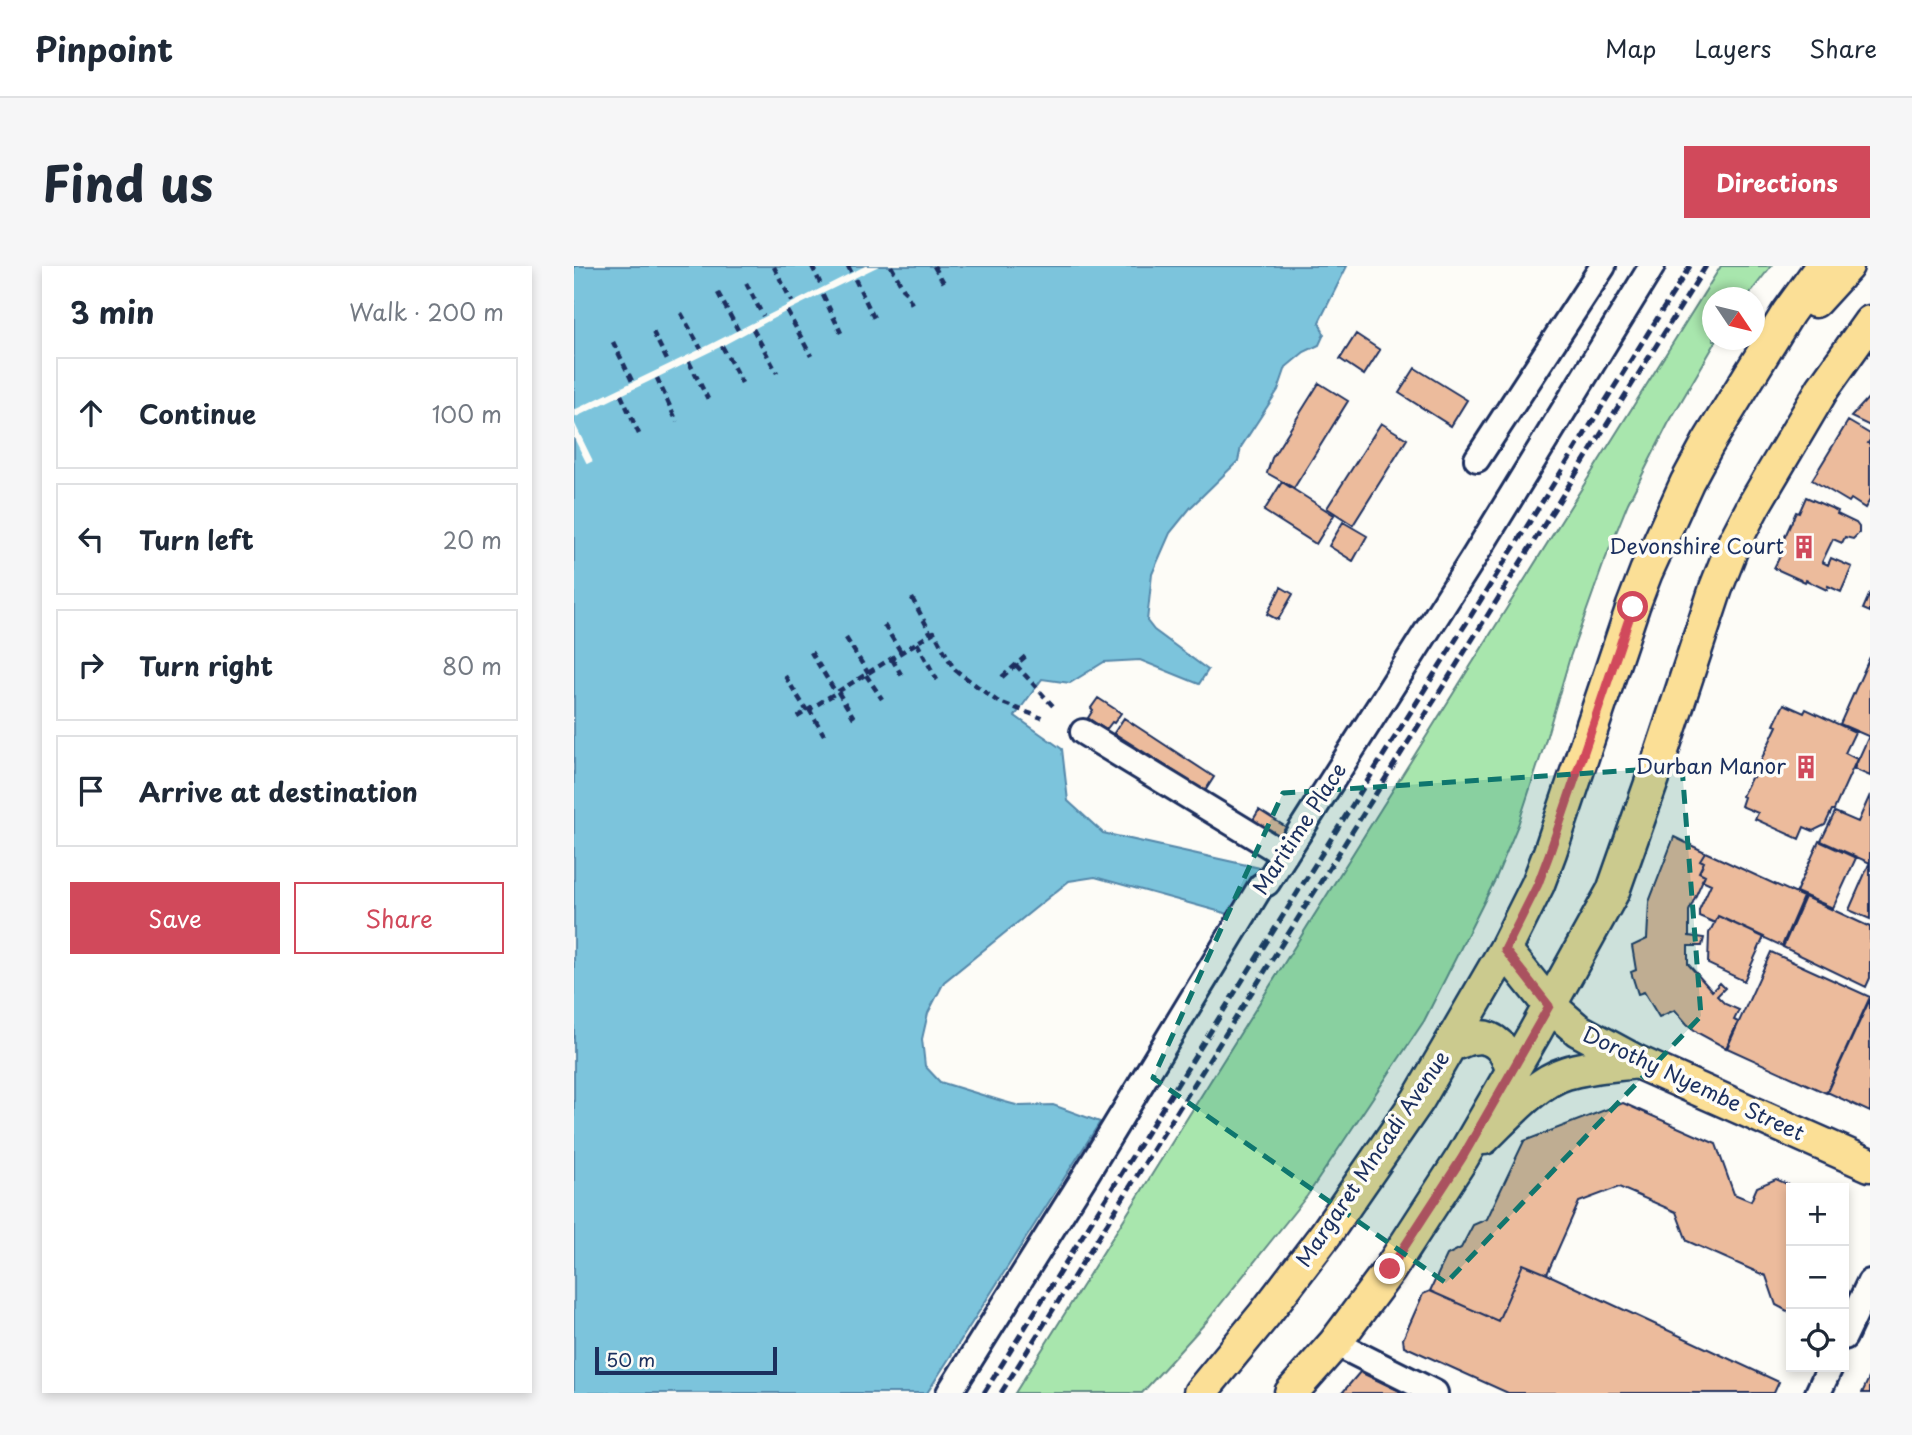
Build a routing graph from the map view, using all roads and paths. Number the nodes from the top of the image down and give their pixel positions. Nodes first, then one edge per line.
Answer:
1 (812, 266) edge
2 (848, 266) edge
3 (891, 266) edge
4 (934, 266) edge
5 (1603, 266) edge
6 (1652, 266) edge
7 (1822, 266) edge
8 (1847, 266) edge
9 (774, 267) edge
10 (851, 272) dead end
11 (855, 279) dead end
12 (746, 282) dead end
13 (944, 284) dead end
14 (822, 287) dead end
15 (718, 293) dead end
16 (823, 295) dead end
17 (792, 302) dead end
18 (912, 304) dead end
19 (787, 311) dead end
20 (681, 313) dead end
21 (763, 316) dead end
22 (874, 317) dead end
23 (1870, 322) edge
24 (753, 329) dead end
25 (738, 330) dead end
26 (653, 332) dead end
27 (841, 333) dead end
28 (613, 342) dead end
29 (1770, 342) junction
30 (722, 346) dead end
31 (701, 349) dead end
32 (811, 356) dead end
33 (689, 362) dead end
34 (669, 364) dead end
35 (777, 373) dead end
36 (656, 378) dead end
37 (633, 383) dead end
38 (741, 383) dead end
39 (621, 396) dead end
40 (708, 400) dead end
41 (677, 422) dead end
42 (639, 434) dead end
43 (1477, 459) dead end
44 (912, 598) dead end
45 (884, 625) dead end
46 (931, 634) junction
47 (846, 638) dead end
48 (917, 643) junction
49 (811, 652) dead end
50 (901, 652) junction
51 (1027, 655) dead end
52 (892, 659) junction
53 (1016, 665) junction
54 (867, 674) junction
55 (786, 676) dead end
56 (902, 676) dead end
57 (1002, 677) dead end
58 (937, 680) dead end
59 (837, 692) junction
60 (882, 699) dead end
61 (1053, 706) dead end
62 (808, 710) junction
63 (797, 717) dead end
64 (854, 718) dead end
65 (1042, 718) dead end
66 (1083, 732) dead end
67 (824, 735) dead end
68 (1285, 855) junction
69 (1505, 950) junction
70 (1549, 1006) junction
71 (1450, 1045) junction
72 (1637, 1062) junction
73 (1512, 1071) junction
74 (1462, 1158) junction
75 (1870, 1165) edge
76 (1870, 1282) edge
77 (1855, 1330) edge
78 (1335, 1343) junction
79 (1828, 1372) edge
80 (949, 1393) edge
81 (1200, 1393) edge
82 (1291, 1393) edge
83 (1435, 1393) edge
84 (1818, 1393) edge

1 - 14 path
2 - 10 path
3 - 18 path
4 - 13 path
5 - 43 street
6 - 68 street, Maritime Place
7 - 29 main road, Margaret Mncadi Avenue
8 - 29 main road
9 - 17 path
11 - 22 path
12 - 21 path
15 - 25 path
16 - 27 path
19 - 32 path
20 - 31 path
23 - 70 main road
24 - 35 path
26 - 34 path
28 - 37 path
29 - 69 main road, Margaret Mncadi Avenue
30 - 38 path
33 - 40 path
36 - 41 path
39 - 42 path
44 - 46 path
45 - 50 path
46 - 48 path
46 - 65 path
47 - 54 path
48 - 50 path
48 - 58 path
49 - 59 path
50 - 52 path
51 - 53 path
52 - 54 path
52 - 56 path
53 - 57 path
53 - 61 path
54 - 59 path
54 - 60 path
55 - 62 path
59 - 62 path
59 - 64 path
62 - 63 path
62 - 67 path
66 - 68 street
68 - 80 street, Maritime Place
69 - 70 main road, Dorothy Nyembe Street
69 - 71 main road, Margaret Mncadi Avenue
70 - 72 main road, Dorothy Nyembe Street
70 - 73 main road
71 - 73 main road
71 - 81 main road, Margaret Mncadi Avenue
72 - 74 main road
72 - 75 main road, Dorothy Nyembe Street
73 - 74 main road
74 - 78 main road
76 - 77 street
78 - 82 main road
78 - 83 street
79 - 84 street

